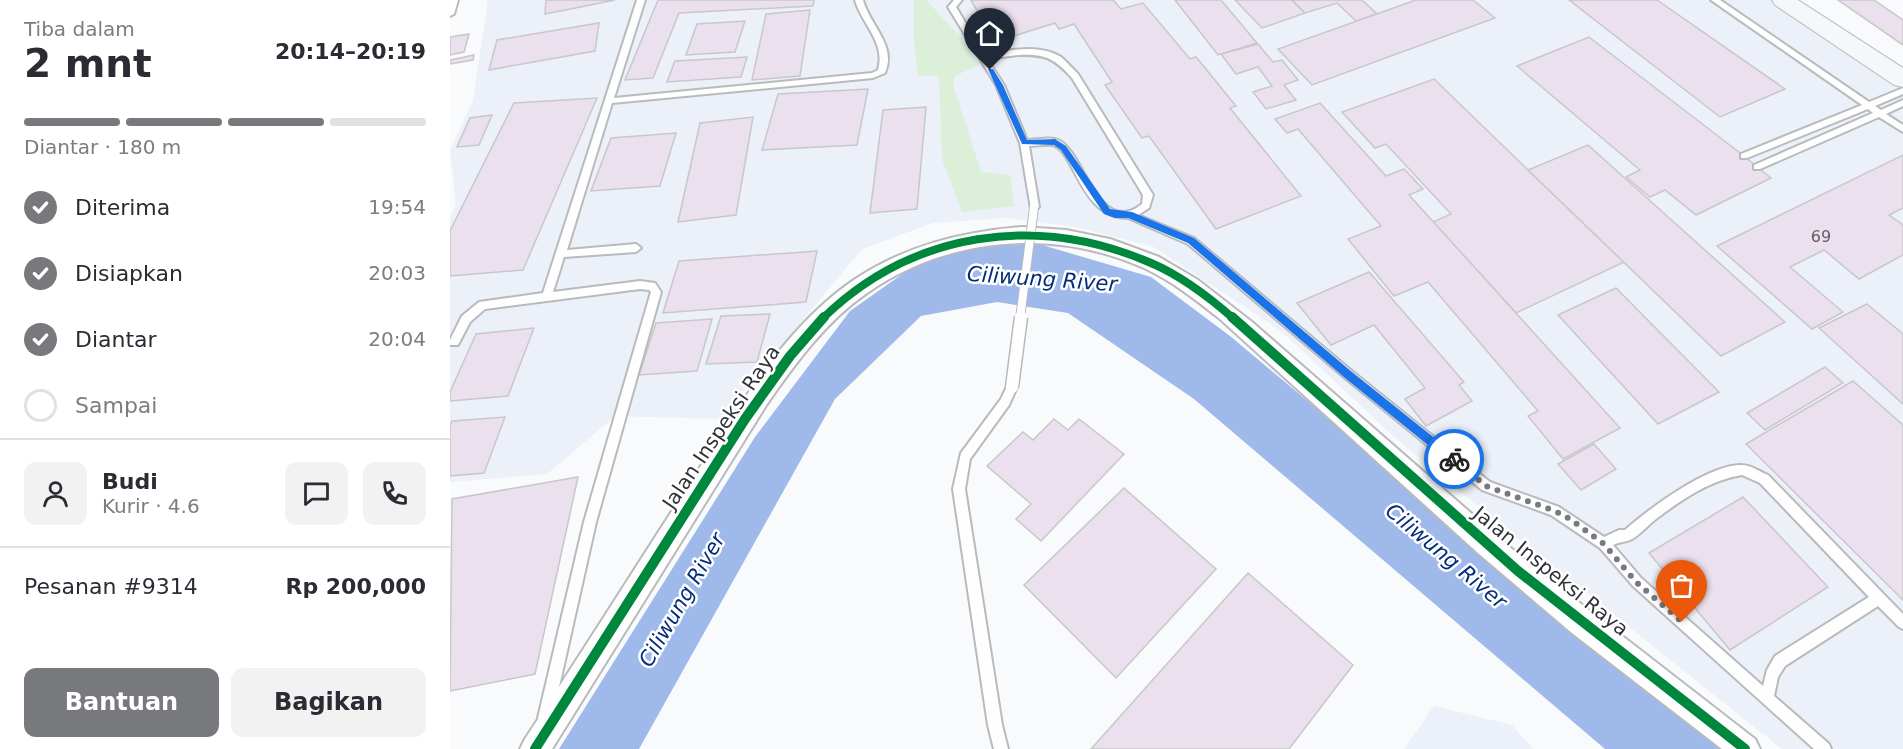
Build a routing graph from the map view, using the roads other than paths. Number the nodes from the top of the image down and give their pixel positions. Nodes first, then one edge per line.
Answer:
1 (454, 0) edge
2 (641, 0) edge
3 (860, 0) edge
4 (958, 0) edge
5 (1715, 0) edge
6 (1784, 0) edge
7 (450, 14) edge
8 (982, 57) junction
9 (1903, 79) edge
10 (1903, 91) edge
11 (609, 101) junction
12 (1903, 103) edge
13 (1869, 106) junction
14 (1880, 113) junction
15 (1903, 129) edge
16 (1024, 142) junction
17 (1744, 156) dead end
18 (1756, 167) dead end
19 (1129, 215) junction
20 (636, 248) dead end
21 (560, 254) junction
22 (547, 297) junction
23 (454, 342) dead end
24 (1604, 544) junction
25 (1879, 598) junction
26 (1903, 623) edge
27 (1767, 698) junction
28 (537, 746) edge
29 (1001, 749) edge
30 (1745, 749) edge
31 (1824, 749) edge

1 - 7 lane
2 - 11 lane
3 - 11 lane
4 - 8 lane
5 - 13 lane
6 - 9 main road
8 - 16 lane
8 - 19 lane
10 - 13 lane
11 - 21 lane
12 - 14 lane
13 - 14 lane
13 - 17 lane
14 - 15 lane
14 - 18 lane
16 - 19 lane
16 - 29 lane, bridge
19 - 24 lane
20 - 21 lane
21 - 22 lane
22 - 23 lane
22 - 28 lane
24 - 25 lane
24 - 27 lane
25 - 26 lane
25 - 27 lane
27 - 31 lane
28 - 30 street, Jalan Inspeksi Raya

